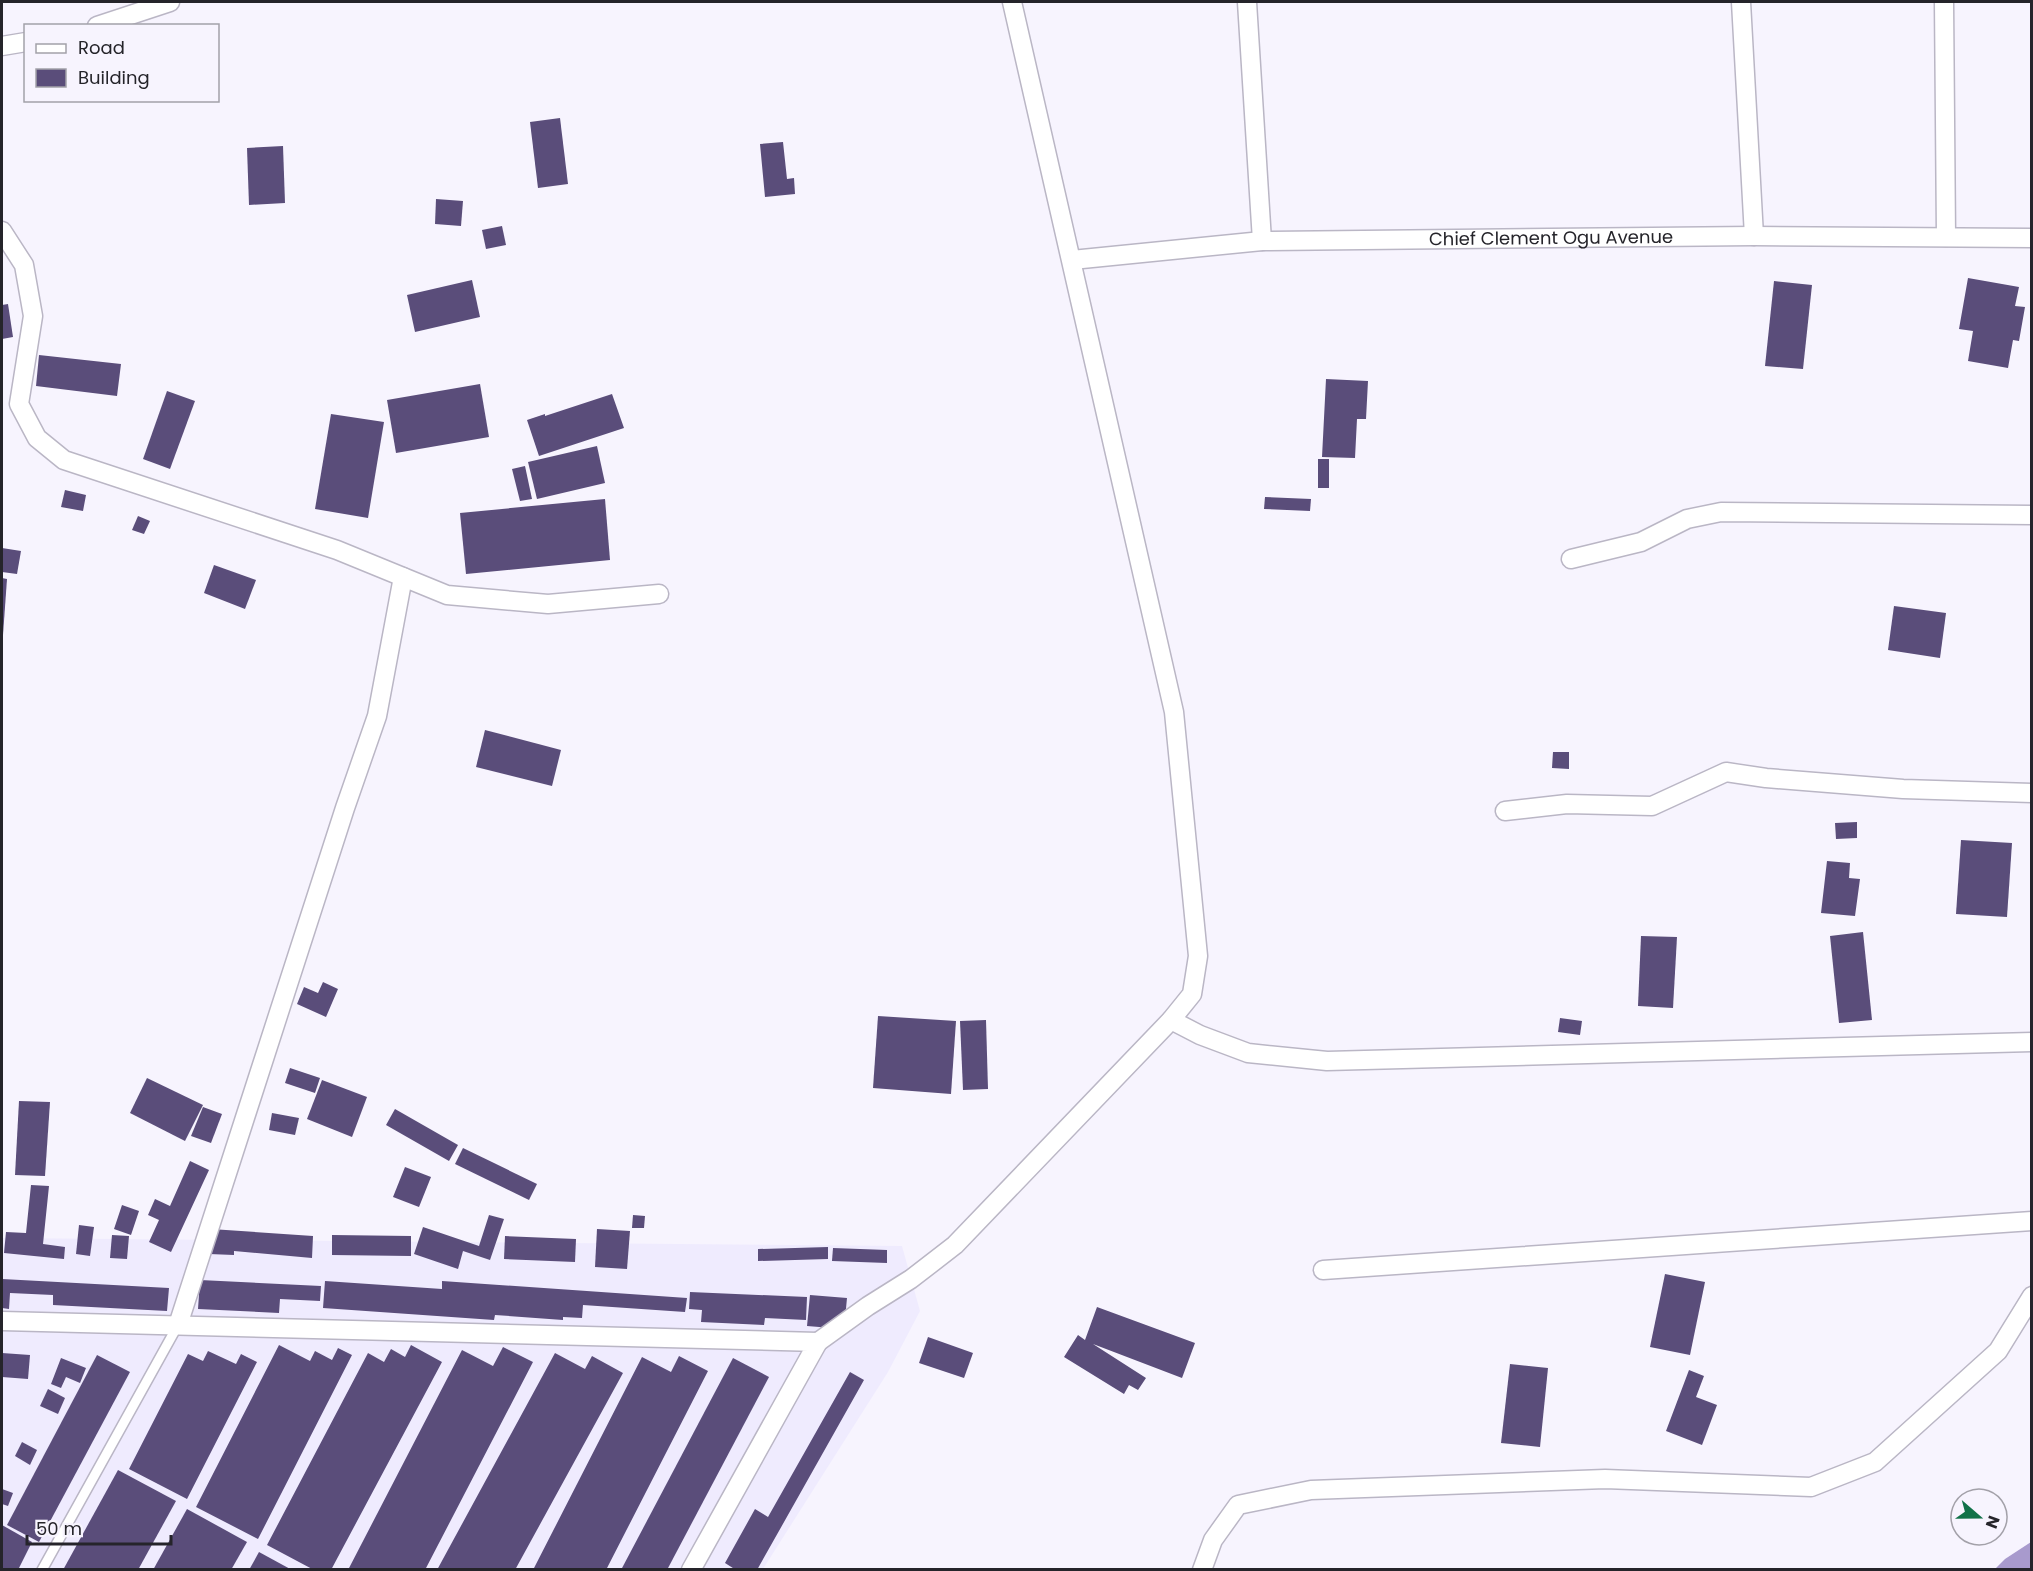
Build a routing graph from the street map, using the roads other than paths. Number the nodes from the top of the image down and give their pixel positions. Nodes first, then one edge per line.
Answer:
1 (170, 2) edge
2 (1012, 2) edge
3 (1247, 2) edge
4 (1741, 2) edge
5 (1944, 2) edge
6 (104, 24) edge
7 (24, 42) edge
8 (2, 46) edge
9 (2, 231) edge
10 (1754, 236) junction
11 (1946, 237) junction
12 (2031, 238) edge
13 (1262, 241) junction
14 (1072, 260) junction
15 (2031, 515) edge
16 (1571, 559) dead end
17 (403, 577) junction
18 (659, 594) dead end
19 (2031, 792) edge
20 (1505, 811) dead end
21 (1171, 1020) junction
22 (2031, 1042) edge
23 (2031, 1221) edge
24 (1323, 1270) dead end
25 (2031, 1296) edge
26 (2, 1321) edge
27 (178, 1325) junction
28 (818, 1342) junction
29 (42, 1569) edge
30 (690, 1569) edge
31 (1202, 1569) edge

1 - 6 street
2 - 14 street
3 - 13 street
4 - 10 street
5 - 11 street
7 - 8 street
9 - 17 street
10 - 11 street, Chief Clement Ogu Avenue
10 - 13 street, Chief Clement Ogu Avenue
11 - 12 street, Chief Clement Ogu Avenue
13 - 14 street, Chief Clement Ogu Avenue
14 - 21 street
15 - 16 street
17 - 18 street
17 - 27 street
19 - 20 street
21 - 22 street
21 - 28 street
23 - 24 street
25 - 31 street
26 - 27 street
27 - 28 street
27 - 29 lane
28 - 30 street

